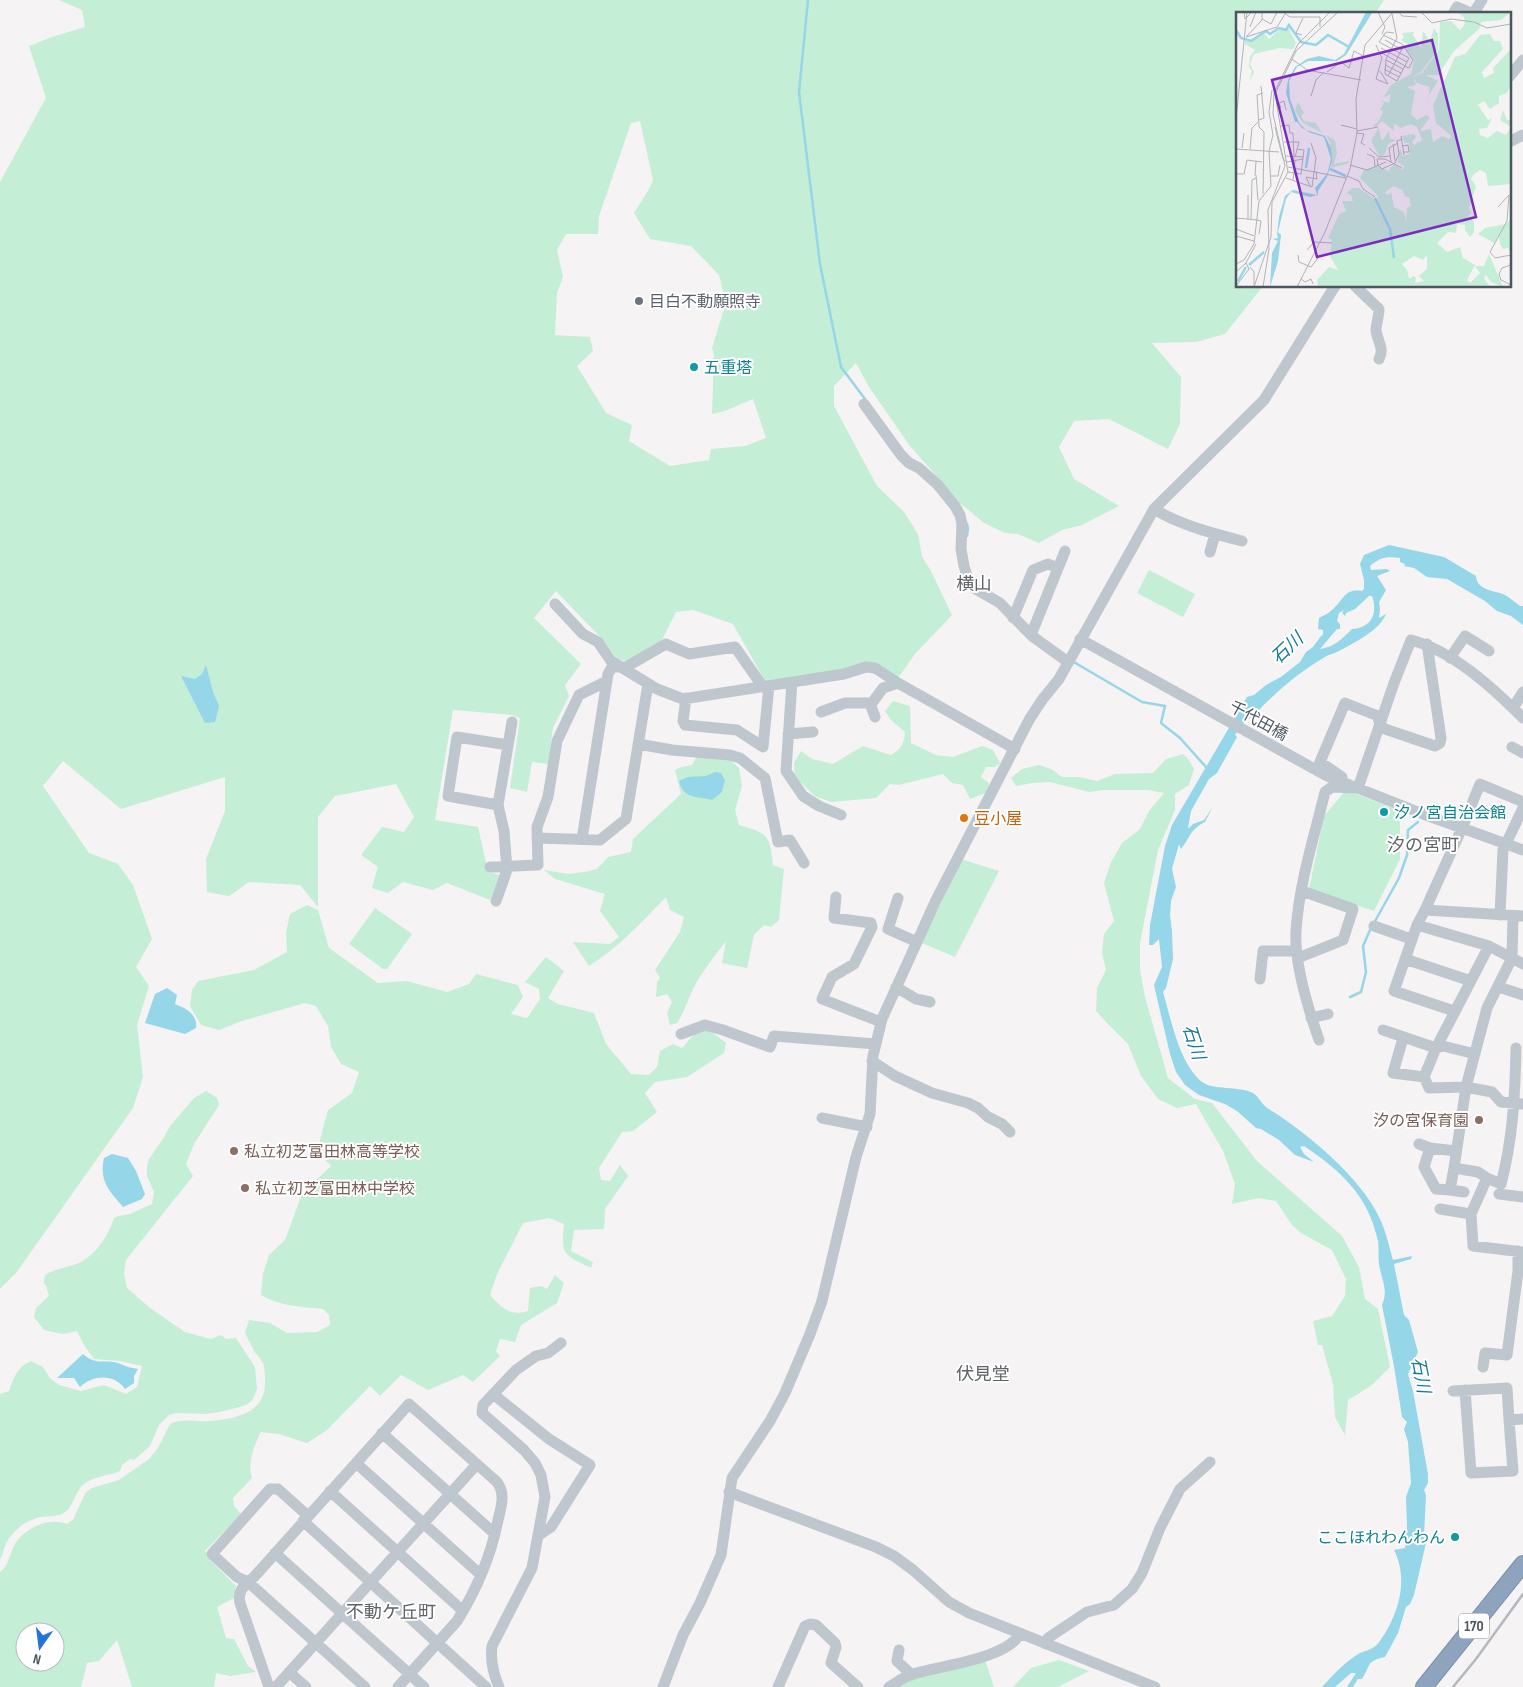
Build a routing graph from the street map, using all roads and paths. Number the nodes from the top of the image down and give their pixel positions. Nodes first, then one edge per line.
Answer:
1 (1482, 0) edge
2 (1454, 12) edge
3 (1468, 12) edge
4 (1474, 12) edge
5 (1523, 60) edge
6 (1510, 76) edge
7 (1523, 135) edge
8 (1510, 142) edge
9 (1334, 288) edge
10 (1357, 288) edge
11 (1379, 359) dead end
12 (864, 404) dead end
13 (1154, 509) junction
14 (1215, 534) junction
15 (1242, 541) dead end
16 (1065, 550) dead end
17 (1210, 552) dead end
18 (1058, 568) junction
19 (555, 604) dead end
20 (1013, 618) junction
21 (1031, 635) junction
22 (1080, 639) junction
23 (1427, 644) junction
24 (1483, 650) dead end
25 (1450, 658) junction
26 (1068, 662) junction
27 (620, 668) junction
28 (607, 681) junction
29 (792, 682) junction
30 (898, 683) junction
31 (648, 684) junction
32 (766, 686) junction
33 (1523, 692) edge
34 (686, 698) junction
35 (872, 704) junction
36 (1513, 708) junction
37 (821, 712) dead end
38 (875, 717) dead end
39 (1523, 718) edge
40 (512, 722) dead end
41 (1380, 726) junction
42 (813, 732) dead end
43 (788, 734) junction
44 (638, 744) junction
45 (508, 745) junction
46 (1512, 747) dead end
47 (1015, 749) junction
48 (1523, 754) edge
49 (1353, 786) junction
50 (1523, 802) edge
51 (498, 805) junction
52 (1523, 808) edge
53 (841, 815) dead end
54 (1462, 828) junction
55 (537, 838) junction
56 (582, 840) junction
57 (1505, 844) junction
58 (1523, 850) edge
59 (804, 863) dead end
60 (506, 866) junction
61 (490, 867) dead end
62 (1302, 891) junction
63 (836, 897) dead end
64 (898, 898) dead end
65 (496, 901) dead end
66 (1425, 910) junction
67 (1500, 915) junction
68 (1518, 916) edge
69 (1417, 925) junction
70 (1374, 926) dead end
71 (1411, 939) junction
72 (917, 942) junction
73 (1489, 946) junction
74 (1297, 954) junction
75 (1512, 958) junction
76 (1405, 959) junction
77 (1523, 964) edge
78 (1260, 979) dead end
79 (1471, 981) junction
80 (896, 987) junction
81 (1499, 987) junction
82 (1523, 995) edge
83 (930, 1002) dead end
84 (1454, 1011) junction
85 (1328, 1014) dead end
86 (1311, 1018) junction
87 (881, 1022) junction
88 (1383, 1030) dead end
89 (681, 1034) dead end
90 (1403, 1038) junction
91 (1319, 1040) dead end
92 (876, 1044) junction
93 (1436, 1048) junction
94 (1516, 1048) dead end
95 (1475, 1054) junction
96 (872, 1061) junction
97 (1424, 1077) junction
98 (1466, 1087) junction
99 (1519, 1103) edge
100 (822, 1118) dead end
101 (866, 1127) junction
102 (1010, 1132) dead end
103 (1456, 1152) junction
104 (1454, 1168) junction
105 (1487, 1178) junction
106 (1450, 1190) junction
107 (1464, 1192) dead end
108 (1499, 1194) dead end
109 (1523, 1197) edge
110 (1440, 1209) dead end
111 (1471, 1214) junction
112 (1521, 1251) edge
113 (561, 1343) dead end
114 (1483, 1367) dead end
115 (1465, 1390) junction
116 (1453, 1391) dead end
117 (493, 1394) junction
118 (1523, 1419) edge
119 (1509, 1420) junction
120 (382, 1433) junction
121 (356, 1462) junction
122 (1210, 1462) dead end
123 (476, 1464) junction
124 (1518, 1470) edge
125 (330, 1491) junction
126 (730, 1492) junction
127 (449, 1494) junction
128 (305, 1519) junction
129 (423, 1523) junction
130 (495, 1534) junction
131 (539, 1535) junction
132 (397, 1552) junction
133 (274, 1553) junction
134 (1523, 1564) edge
135 (481, 1575) junction
136 (248, 1582) junction
137 (369, 1583) junction
138 (463, 1611) junction
139 (342, 1613) junction
140 (1020, 1634) junction
141 (316, 1643) junction
142 (438, 1643) junction
143 (1046, 1644) junction
144 (899, 1650) dead end
145 (290, 1672) junction
146 (410, 1674) junction
147 (912, 1675) junction
148 (269, 1687) edge
149 (276, 1687) edge
150 (306, 1687) edge
151 (365, 1687) edge
152 (398, 1687) edge
153 (424, 1687) edge
154 (486, 1687) edge
155 (499, 1687) edge
156 (663, 1687) edge
157 (778, 1687) edge
158 (858, 1687) edge
159 (889, 1687) edge
160 (1155, 1687) edge
161 (1424, 1687) edge

1 - 4 street
2 - 3 street
5 - 6 street
7 - 8 street
9 - 13 street
10 - 11 street
12 - 20 street
13 - 14 street
13 - 22 street
14 - 15 street
14 - 17 street
16 - 18 street
18 - 20 street
18 - 21 street
19 - 27 street
20 - 21 street
21 - 26 street
22 - 26 street
22 - 49 street, 千代田橋
23 - 25 street
23 - 41 street
23 - 41 street
24 - 25 street
25 - 36 street
26 - 47 street
27 - 28 street
27 - 31 street
27 - 32 street
28 - 55 street
28 - 56 street
29 - 30 street
29 - 32 street
29 - 43 street
30 - 35 street
30 - 47 street
31 - 34 street
31 - 44 street
32 - 34 street
32 - 34 street
33 - 36 street
35 - 37 street
35 - 38 street
36 - 39 street
40 - 45 street
41 - 49 street
41 - 49 street
42 - 43 street
43 - 53 street
44 - 56 street
44 - 59 street
45 - 51 street
45 - 51 street
46 - 48 street
47 - 72 street
49 - 54 street, 千代田橋
49 - 62 street
50 - 54 street
51 - 60 street
52 - 57 street
54 - 57 street, 千代田橋
54 - 66 street
55 - 56 street
55 - 60 street
57 - 58 street, 千代田橋
57 - 67 street
60 - 61 street
60 - 65 street
62 - 74 street
62 - 74 street
63 - 87 street
64 - 72 street
66 - 67 street
66 - 69 street
67 - 68 street
68 - 75 street
69 - 71 street
69 - 73 street
70 - 71 street
71 - 76 street
72 - 80 street
73 - 75 street
73 - 79 street
74 - 78 street
74 - 86 street
75 - 77 street
75 - 81 street
76 - 79 street
76 - 84 street
79 - 84 street
80 - 83 street
80 - 87 street
81 - 82 street
81 - 95 street
84 - 93 street
85 - 86 street
86 - 91 street
87 - 92 street
88 - 90 street
89 - 92 street
90 - 93 street
90 - 97 street
92 - 96 street
93 - 95 street
93 - 97 street
94 - 99 street
95 - 98 street
96 - 101 street
96 - 102 street
97 - 98 street
98 - 99 street
98 - 103 street
99 - 105 street
100 - 101 street
101 - 126 street
103 - 104 street
103 - 106 street
104 - 105 street
104 - 106 street
105 - 111 street
106 - 107 street
108 - 109 street
110 - 111 street
111 - 112 street
112 - 114 street
113 - 117 street
115 - 116 street
115 - 119 street
115 - 124 street
117 - 131 street
117 - 131 street
118 - 119 street
119 - 124 street
120 - 121 street
120 - 123 street
120 - 127 street
121 - 125 street
121 - 129 street
122 - 143 street
123 - 127 street
123 - 130 street
125 - 128 street
125 - 132 street
126 - 140 street
126 - 156 street
127 - 129 street
127 - 130 street
128 - 133 street
128 - 136 street
128 - 137 street
129 - 132 street
129 - 135 street
130 - 135 street
131 - 155 street
132 - 137 street
132 - 138 street
133 - 136 street
133 - 139 street
134 - 161 highway, 170
135 - 138 street
136 - 141 street
136 - 148 street
137 - 139 street
137 - 142 street
138 - 142 street
139 - 141 street
139 - 146 street
140 - 143 street
140 - 147 street
141 - 145 street
141 - 151 street
142 - 146 street
142 - 154 street
143 - 160 street
144 - 147 street
145 - 149 street
145 - 150 street
146 - 152 street
146 - 153 street
147 - 159 street
157 - 158 street

